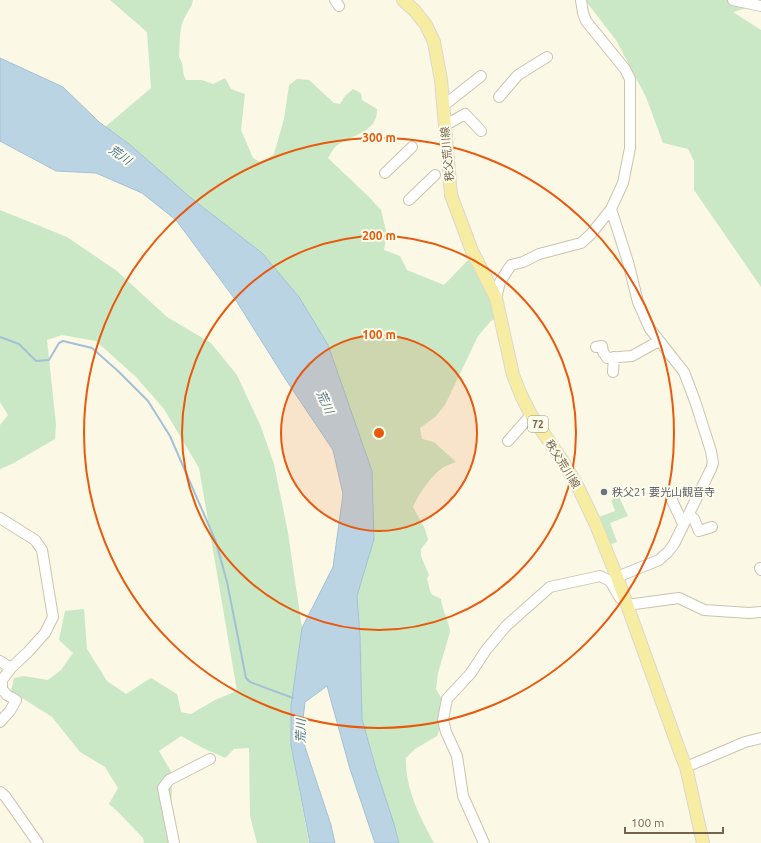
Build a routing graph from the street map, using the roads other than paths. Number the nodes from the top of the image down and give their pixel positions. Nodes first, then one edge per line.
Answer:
1 (403, 0) edge
2 (581, 0) edge
3 (733, 0) edge
4 (761, 6) edge
5 (547, 57) dead end
6 (481, 76) dead end
7 (499, 97) dead end
8 (443, 106) junction
9 (444, 126) junction
10 (481, 131) dead end
11 (412, 147) dead end
12 (385, 173) dead end
13 (435, 176) dead end
14 (409, 200) dead end
15 (611, 209) junction
16 (496, 298) junction
17 (659, 341) junction
18 (596, 347) dead end
19 (614, 357) junction
20 (613, 372) dead end
21 (531, 415) junction
22 (508, 441) dead end
23 (670, 498) dead end
24 (688, 514) junction
25 (0, 518) edge
26 (683, 524) junction
27 (712, 527) dead end
28 (617, 577) junction
29 (626, 601) junction
30 (761, 612) edge
31 (0, 661) edge
32 (11, 668) junction
33 (0, 722) edge
34 (761, 738) edge
35 (210, 759) dead end
36 (686, 767) junction
37 (0, 792) edge
38 (38, 843) edge
39 (174, 843) edge
40 (484, 843) edge
41 (703, 843) edge

1 - 8 main road, 秩父荒川線 / 72
2 - 15 street
3 - 4 street
5 - 7 street
6 - 8 street
8 - 9 main road, 秩父荒川線 / 72
9 - 10 street
9 - 16 main road, 秩父荒川線 / 72
11 - 12 street
13 - 14 street
15 - 16 street
15 - 17 street
16 - 21 main road, 秩父荒川線 / 72
17 - 19 street
17 - 24 street
18 - 19 street
19 - 20 street
21 - 22 street
21 - 28 main road, 秩父荒川線 / 72
23 - 26 street
24 - 26 street
24 - 27 street
25 - 32 street
26 - 28 street
28 - 29 main road, 秩父荒川線 / 72
29 - 30 street
29 - 36 main road, 秩父荒川線 / 72
29 - 40 street
31 - 32 street
32 - 33 street
34 - 36 street
35 - 39 street
36 - 41 main road, 秩父荒川線 / 72
37 - 38 street

